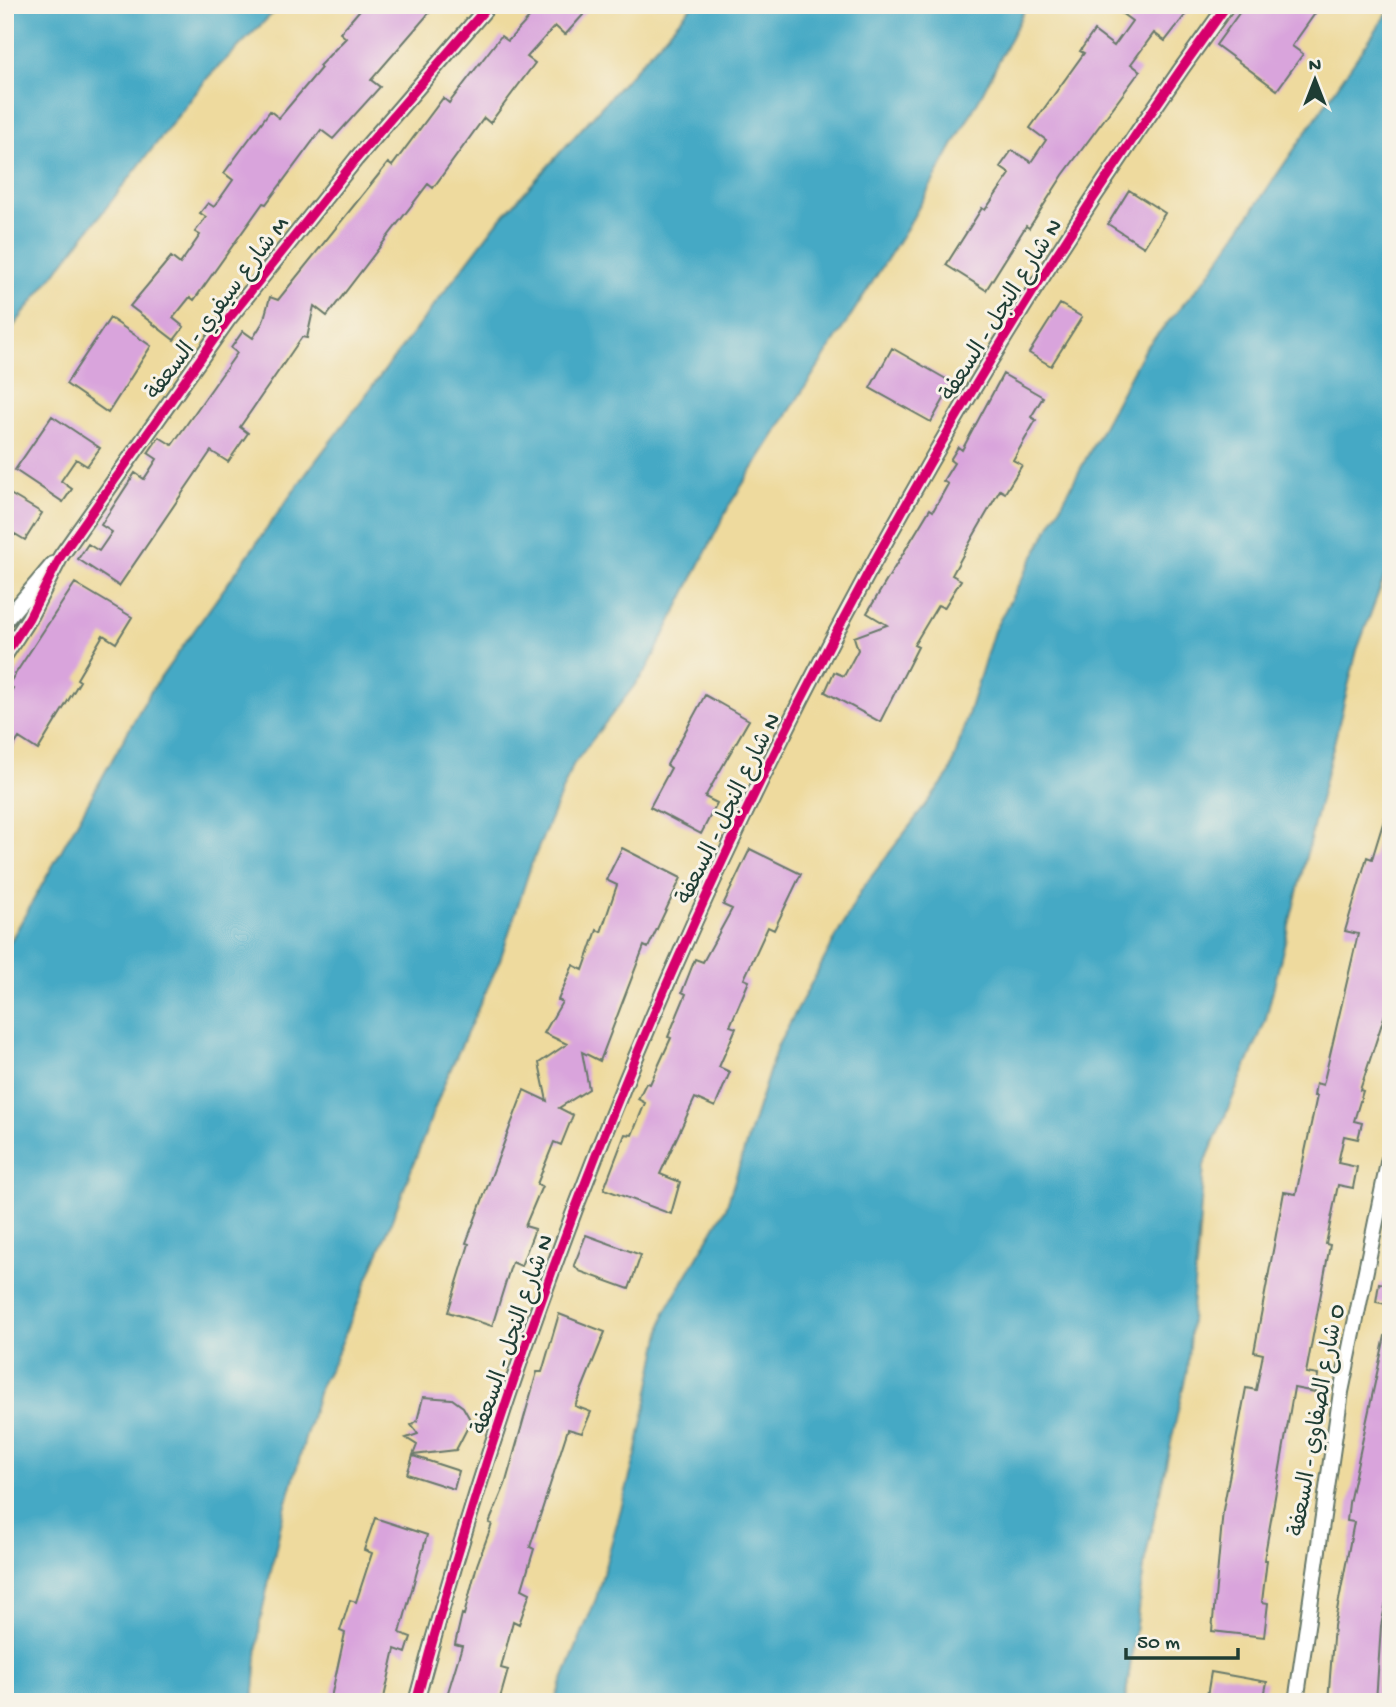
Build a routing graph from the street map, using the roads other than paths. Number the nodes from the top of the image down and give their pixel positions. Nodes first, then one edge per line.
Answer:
1 (489, 5) edge
2 (1227, 5) edge
3 (61, 556) junction
4 (5, 621) edge
5 (5, 655) edge
6 (1391, 1149) edge
7 (416, 1702) edge
8 (1296, 1702) edge

1 - 3 street, شارع سيفري - السعفة M
2 - 7 street, شارع النجل - السعفة N
3 - 4 street, شارع سيفري - السعفة M
3 - 5 street, شارع سيفري - السعفة M
6 - 8 street, شارع الصفاوي - السعفة O

